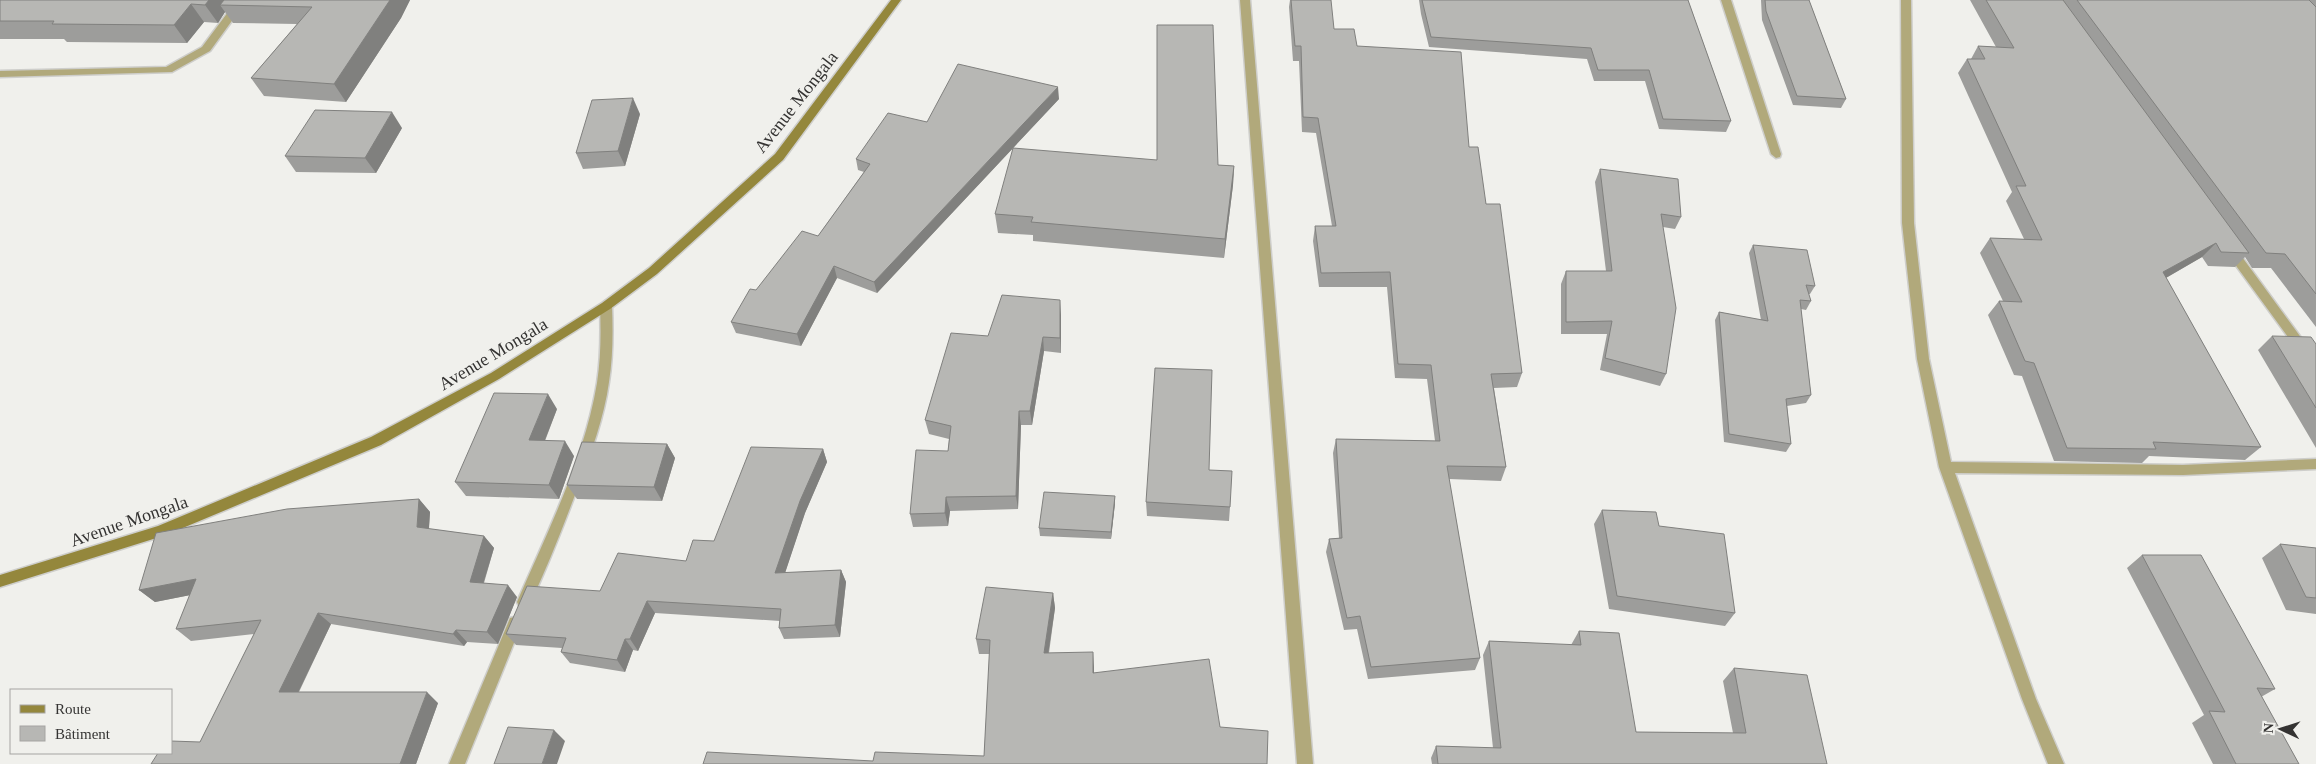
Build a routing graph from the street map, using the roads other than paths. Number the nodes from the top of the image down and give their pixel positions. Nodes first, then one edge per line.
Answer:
1 (242, 0) edge
2 (896, 0) edge
3 (1245, 0) edge
4 (1726, 0) edge
5 (1906, 0) edge
6 (0, 74) edge
7 (1776, 154) dead end
8 (2223, 240) edge
9 (606, 306) junction
10 (2316, 367) edge
11 (2316, 464) edge
12 (1946, 467) junction
13 (0, 581) edge
14 (457, 764) edge
15 (1305, 764) edge
16 (2056, 764) edge

1 - 6 street
2 - 9 street, Avenue Mongala
3 - 15 street
4 - 7 street
5 - 12 street
8 - 10 street
9 - 13 street, Avenue Mongala
9 - 14 street
11 - 12 street
12 - 16 street

